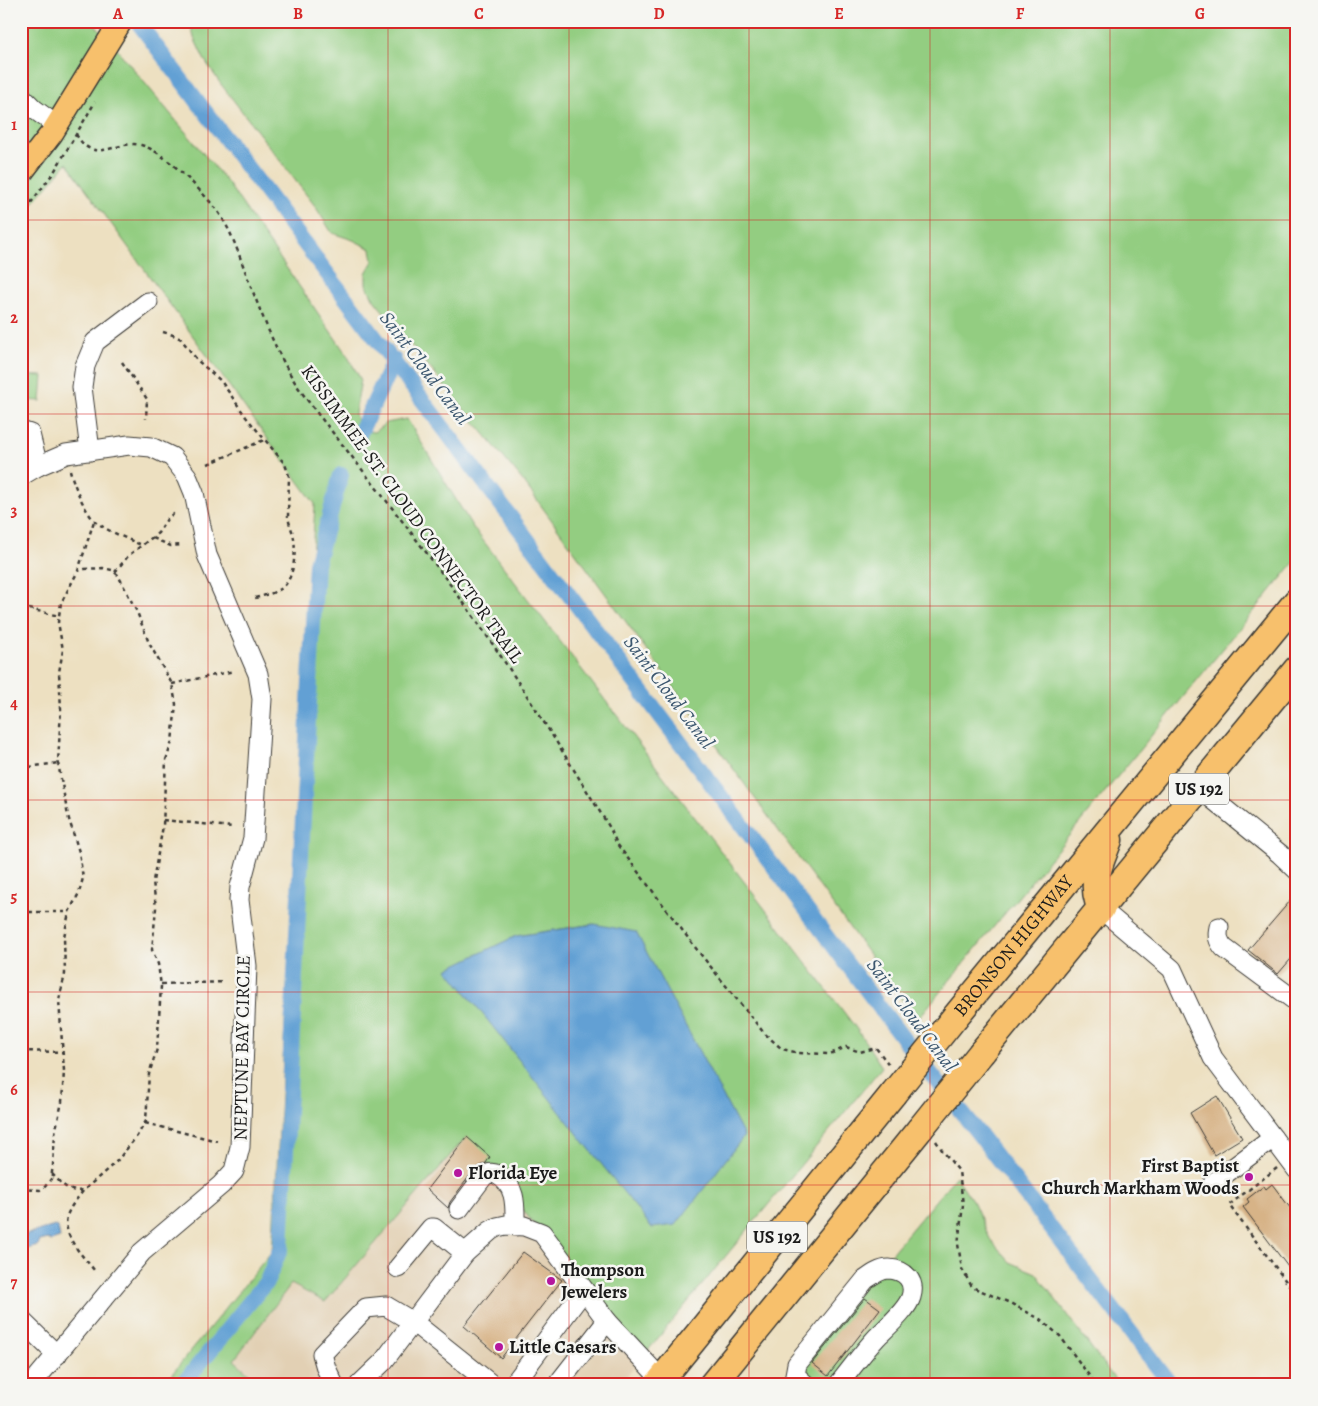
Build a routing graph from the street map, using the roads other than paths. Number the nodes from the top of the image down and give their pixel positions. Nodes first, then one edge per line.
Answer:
1 (120, 21) edge
2 (21, 96) edge
3 (66, 130) junction
4 (21, 173) edge
5 (148, 302) dead end
6 (21, 431) edge
7 (90, 451) junction
8 (38, 466) junction
9 (21, 476) edge
10 (1297, 601) edge
11 (1297, 669) edge
12 (1199, 788) junction
13 (1116, 822) junction
14 (1297, 870) edge
15 (1101, 908) junction
16 (1219, 927) dead end
17 (1294, 994) edge
18 (1273, 1138) junction
19 (1293, 1164) edge
20 (1213, 1183) dead end
21 (460, 1209) dead end
22 (515, 1226) junction
23 (465, 1253) junction
24 (398, 1268) dead end
25 (584, 1290) junction
26 (21, 1320) edge
27 (607, 1321) junction
28 (413, 1322) junction
29 (57, 1355) junction
30 (660, 1383) edge
31 (31, 1385) edge
32 (334, 1385) edge
33 (359, 1385) edge
34 (492, 1385) edge
35 (513, 1385) edge
36 (557, 1385) edge
37 (712, 1385) edge
38 (806, 1385) edge
39 (838, 1385) edge

1 - 3 main road
2 - 3 street
3 - 4 main road
5 - 7 street
6 - 8 street
7 - 8 street, NEPTUNE BAY CIRCLE
7 - 29 street, NEPTUNE BAY CIRCLE
8 - 9 street, NEPTUNE BAY CIRCLE
10 - 13 highway, BRONSON HIGHWAY / US 192
11 - 12 highway, US 192
12 - 14 street
12 - 15 highway, US 192
13 - 15 highway
13 - 30 highway, BRONSON HIGHWAY / US 192, bridge
15 - 18 street
15 - 37 highway, US 192, bridge
16 - 17 street
18 - 19 street
18 - 20 street
21 - 22 street
22 - 23 street
22 - 25 street
23 - 24 street
23 - 28 street
25 - 27 street
25 - 35 street
26 - 29 street
27 - 30 street
27 - 36 street
28 - 32 street
28 - 33 street
28 - 34 street
29 - 31 street, NEPTUNE BAY CIRCLE
38 - 39 street

